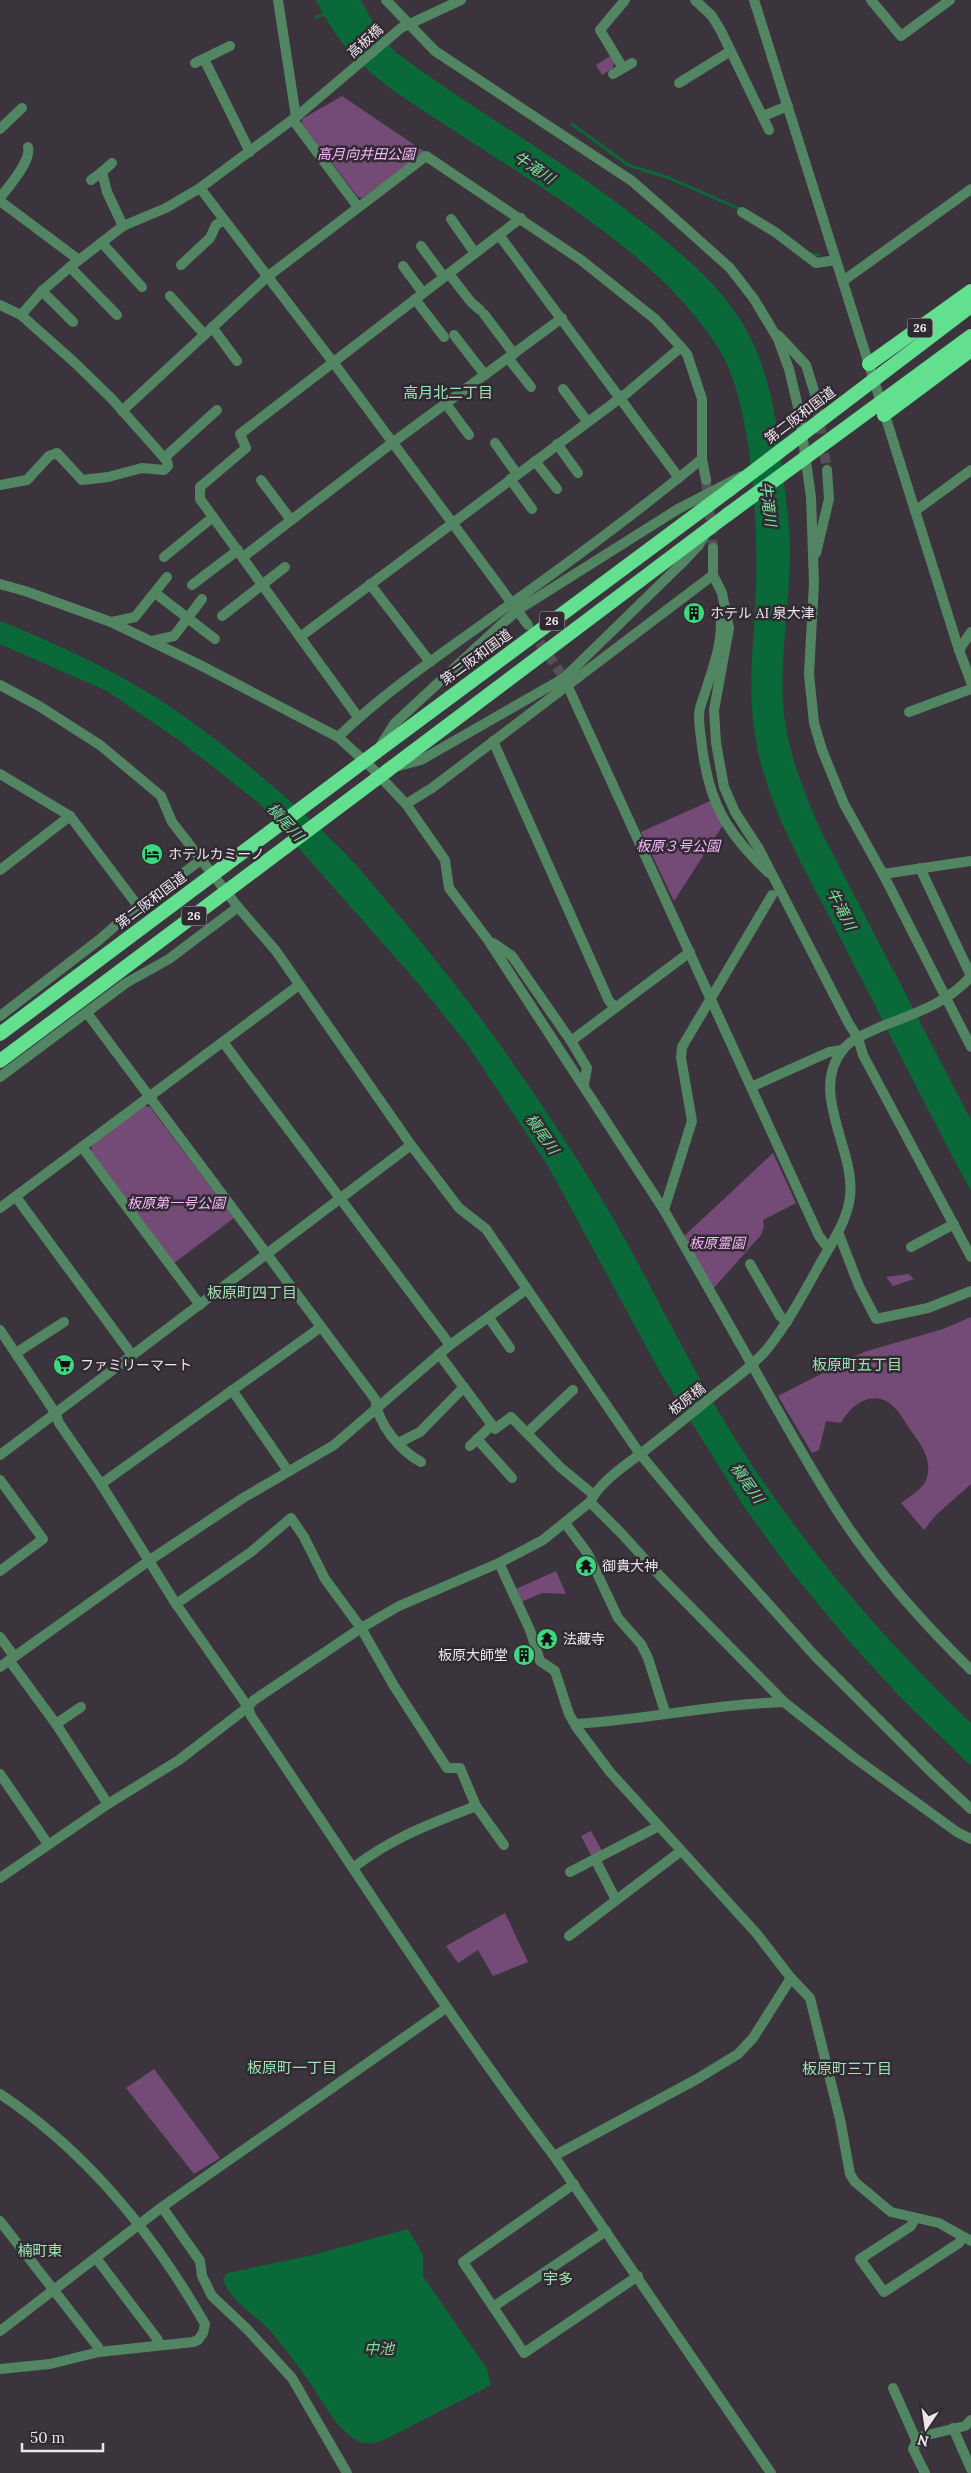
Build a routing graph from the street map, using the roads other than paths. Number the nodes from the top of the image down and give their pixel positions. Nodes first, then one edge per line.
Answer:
1 (278, 0) edge
2 (386, 0) edge
3 (461, 0) edge
4 (695, 0) edge
5 (754, 0) edge
6 (872, 0) edge
7 (950, 0) edge
8 (624, 1) edge
9 (405, 26) junction
10 (230, 46) dead end
11 (729, 52) junction
12 (614, 74) dead end
13 (679, 83) dead end
14 (788, 106) junction
15 (22, 108) dead end
16 (763, 116) junction
17 (294, 119) junction
18 (0, 129) edge
19 (769, 130) dead end
20 (28, 148) dead end
21 (250, 152) junction
22 (112, 163) dead end
23 (102, 172) junction
24 (91, 180) dead end
25 (200, 188) junction
26 (971, 189) edge
27 (0, 200) edge
28 (358, 207) junction
29 (742, 212) dead end
30 (521, 218) junction
31 (451, 219) dead end
32 (224, 220) junction
33 (123, 226) junction
34 (499, 235) junction
35 (102, 243) junction
36 (421, 246) dead end
37 (475, 253) junction
38 (79, 260) junction
39 (836, 260) junction
40 (180, 265) dead end
41 (403, 266) dead end
42 (70, 267) junction
43 (446, 275) junction
44 (267, 277) junction
45 (843, 281) junction
46 (142, 286) dead end
47 (42, 291) junction
48 (971, 291) edge
49 (170, 296) dead end
50 (419, 296) junction
51 (0, 305) edge
52 (971, 306) edge
53 (117, 314) dead end
54 (20, 315) junction
55 (562, 318) junction
56 (74, 322) dead end
57 (772, 329) junction
58 (208, 331) junction
59 (971, 336) edge
60 (681, 347) junction
61 (971, 350) edge
62 (511, 356) junction
63 (238, 361) dead end
64 (333, 362) junction
65 (869, 364) junction
66 (485, 375) junction
67 (531, 387) dead end
68 (563, 389) dead end
69 (815, 394) tunnel mouth
70 (620, 397) junction
71 (446, 404) junction
72 (218, 410) dead end
73 (122, 411) junction
74 (884, 415) junction
75 (587, 421) junction
76 (469, 435) dead end
77 (392, 443) junction
78 (495, 443) dead end
79 (557, 444) junction
80 (164, 458) junction
81 (702, 459) junction
82 (535, 461) junction
83 (827, 470) tunnel mouth
84 (971, 470) edge
85 (578, 473) dead end
86 (514, 477) junction
87 (679, 478) junction
88 (260, 480) dead end
89 (706, 480) tunnel mouth
90 (0, 485) edge
91 (729, 486) junction
92 (557, 489) dead end
93 (532, 509) dead end
94 (915, 510) junction
95 (214, 517) junction
96 (291, 520) junction
97 (451, 524) junction
98 (708, 529) junction
99 (713, 548) tunnel mouth
100 (240, 554) junction
101 (164, 557) dead end
102 (814, 558) junction
103 (285, 566) dead end
104 (167, 577) dead end
105 (714, 579) junction
106 (0, 584) edge
107 (262, 584) junction
108 (370, 584) junction
109 (192, 585) dead end
110 (155, 593) junction
111 (202, 599) dead end
112 (514, 607) junction
113 (222, 616) dead end
114 (187, 617) junction
115 (111, 622) junction
116 (528, 625) tunnel mouth
117 (971, 632) edge
118 (300, 637) junction
119 (215, 639) dead end
120 (152, 641) junction
121 (958, 650) junction
122 (430, 662) junction
123 (566, 681) junction
124 (971, 682) edge
125 (0, 685) edge
126 (971, 690) edge
127 (909, 712) dead end
128 (358, 717) junction
129 (338, 737) junction
130 (493, 741) junction
131 (376, 752) junction
132 (390, 769) junction
133 (0, 774) edge
134 (406, 804) junction
135 (70, 816) junction
136 (201, 860) junction
137 (971, 861) edge
138 (1, 866) edge
139 (920, 868) junction
140 (883, 874) junction
141 (773, 878) junction
142 (772, 895) dead end
143 (138, 906) junction
144 (238, 907) junction
145 (488, 940) junction
146 (690, 952) junction
147 (971, 976) edge
148 (299, 985) junction
149 (710, 997) junction
150 (943, 1001) junction
151 (614, 1007) junction
152 (86, 1013) junction
153 (0, 1016) edge
154 (0, 1034) edge
155 (858, 1038) junction
156 (571, 1040) junction
157 (222, 1042) junction
158 (971, 1046) edge
159 (842, 1050) junction
160 (0, 1061) edge
161 (0, 1077) edge
162 (584, 1084) junction
163 (751, 1087) junction
164 (148, 1096) junction
165 (411, 1145) junction
166 (82, 1147) junction
167 (16, 1197) junction
168 (340, 1200) junction
169 (0, 1208) edge
170 (664, 1210) junction
171 (954, 1224) junction
172 (838, 1232) junction
173 (911, 1247) dead end
174 (828, 1248) junction
175 (266, 1255) junction
176 (971, 1257) edge
177 (756, 1268) dead end
178 (527, 1289) junction
179 (971, 1291) edge
180 (200, 1305) junction
181 (489, 1318) junction
182 (64, 1322) dead end
183 (787, 1322) junction
184 (321, 1327) junction
185 (0, 1330) edge
186 (450, 1346) junction
187 (510, 1348) dead end
188 (16, 1353) junction
189 (439, 1354) junction
190 (132, 1355) junction
191 (751, 1363) junction
192 (464, 1387) junction
193 (232, 1390) junction
194 (573, 1390) dead end
195 (376, 1407) junction
196 (56, 1414) junction
197 (492, 1425) junction
198 (527, 1434) junction
199 (398, 1443) junction
200 (640, 1454) junction
201 (0, 1456) edge
202 (421, 1462) dead end
203 (288, 1471) junction
204 (512, 1478) dead end
205 (0, 1480) edge
206 (101, 1484) junction
207 (592, 1498) junction
208 (565, 1523) junction
209 (150, 1560) junction
210 (499, 1563) junction
211 (0, 1571) edge
212 (176, 1604) junction
213 (361, 1628) junction
214 (0, 1637) edge
215 (8, 1661) edge
216 (971, 1670) edge
217 (784, 1702) junction
218 (81, 1707) dead end
219 (248, 1707) junction
220 (665, 1712) junction
221 (56, 1724) junction
222 (575, 1724) junction
223 (0, 1774) edge
224 (108, 1804) junction
225 (476, 1806) junction
226 (971, 1809) edge
227 (659, 1826) junction
228 (971, 1839) edge
229 (48, 1844) junction
230 (504, 1845) dead end
231 (681, 1851) junction
232 (595, 1859) junction
233 (354, 1867) junction
234 (570, 1872) dead end
235 (0, 1878) edge
236 (616, 1900) junction
237 (569, 1936) dead end
238 (791, 1978) junction
239 (446, 2008) junction
240 (0, 2094) edge
241 (554, 2156) junction
242 (574, 2184) junction
243 (162, 2208) junction
244 (915, 2218) junction
245 (0, 2221) edge
246 (138, 2225) junction
247 (606, 2231) junction
248 (967, 2239) edge
249 (96, 2258) junction
250 (638, 2276) junction
251 (54, 2290) junction
252 (493, 2307) junction
253 (0, 2331) edge
254 (155, 2345) junction
255 (98, 2352) junction
256 (0, 2369) edge
257 (893, 2388) dead end
258 (971, 2420) edge
259 (953, 2428) junction
260 (917, 2442) junction
261 (971, 2469) edge
262 (348, 2473) edge
263 (771, 2473) edge
264 (925, 2473) edge

1 - 17 street
2 - 9 street
3 - 9 street, 高板橋
4 - 11 street
5 - 14 street
6 - 7 street
8 - 12 street
9 - 17 street, 高板橋
9 - 57 street
10 - 21 street
11 - 13 street
11 - 16 street
14 - 16 street
14 - 39 street
15 - 18 street
16 - 19 street
17 - 21 street, 高板橋
17 - 28 street
20 - 27 street
21 - 25 street, 高板橋
22 - 23 street
23 - 24 street
23 - 33 street
25 - 32 street
25 - 33 street, 高板橋
26 - 45 street
27 - 38 street
28 - 30 street
28 - 44 street
29 - 39 street
30 - 34 street
30 - 60 street
31 - 37 street
32 - 40 street
32 - 44 street
33 - 35 street, 高板橋
34 - 37 street
34 - 55 street
35 - 38 street, 高板橋
35 - 46 street
36 - 43 street
37 - 43 street
38 - 42 street, 高板橋
39 - 45 street
41 - 50 street
42 - 47 street, 高板橋
42 - 53 street
43 - 50 street
43 - 62 street
44 - 58 street
44 - 64 street
45 - 65 street
47 - 54 street, 高板橋
47 - 56 street
48 - 65 highway, 26
49 - 58 street
50 - 64 street
50 - 66 street
51 - 54 street
52 - 91 highway, 第二阪和国道 / 26, bridge
54 - 73 street
55 - 62 street
55 - 70 street
57 - 69 street
57 - 102 street
58 - 63 street
58 - 73 street
59 - 98 highway, 26, bridge
60 - 70 street
60 - 81 street
61 - 74 highway
62 - 66 street
62 - 67 street
64 - 77 street
64 - 95 street
65 - 74 street
66 - 71 street
68 - 75 street
70 - 75 street
70 - 87 street
71 - 76 street
71 - 77 street
72 - 80 street
73 - 80 street
74 - 94 street
75 - 79 street
77 - 96 street
77 - 97 street
78 - 86 street
79 - 82 street
79 - 85 street
80 - 90 street
81 - 87 street
81 - 89 street
82 - 86 street
82 - 92 street
83 - 102 street
84 - 94 street
86 - 93 street
86 - 97 street
87 - 112 street
88 - 96 street
91 - 112 street
91 - 131 highway, 第二阪和国道 / 26
94 - 121 street
95 - 100 street
95 - 101 street
96 - 100 street
97 - 108 street
97 - 112 street
98 - 123 street
98 - 132 highway, 26
99 - 105 street
100 - 107 street
100 - 109 street
102 - 140 street
103 - 107 street
104 - 110 street
105 - 123 street
105 - 141 street
105 - 141 street
106 - 115 street
107 - 113 street
107 - 118 street
108 - 118 street
108 - 122 street
110 - 114 street
110 - 115 street
111 - 114 street
112 - 116 street
112 - 122 street
112 - 131 street
114 - 119 street
114 - 120 street
115 - 120 street
117 - 121 street
118 - 128 street
120 - 129 street
121 - 124 street
122 - 128 street
123 - 130 street
123 - 132 street
123 - 146 street
125 - 136 street
126 - 127 street
128 - 129 street
129 - 134 street
130 - 134 street
130 - 151 street
131 - 154 highway, 第二阪和国道 / 26, bridge
132 - 160 highway, 26, bridge
133 - 135 street
134 - 145 street
135 - 138 street
135 - 143 street
136 - 143 street
136 - 144 street
137 - 139 street
139 - 140 street
139 - 147 street
140 - 150 street
141 - 155 street
142 - 149 street
143 - 153 street
144 - 148 street
144 - 152 street
145 - 156 street
145 - 162 street
146 - 149 street
146 - 151 street
147 - 150 street
148 - 157 street
148 - 165 street
149 - 163 street
149 - 170 street
150 - 155 street
150 - 158 street
151 - 156 street
152 - 161 street
152 - 164 street
155 - 159 street
155 - 171 street
156 - 162 street
157 - 164 street
157 - 168 street
159 - 163 street
159 - 172 street, 板原橋
162 - 170 street
163 - 174 street
164 - 166 street
164 - 175 street
165 - 168 street
165 - 178 street
166 - 167 street
166 - 180 street
167 - 169 street
167 - 190 street
168 - 175 street
168 - 186 street
170 - 191 street
171 - 173 street
171 - 176 street
172 - 174 street, 板原橋
172 - 179 street
174 - 183 street, 板原橋
175 - 180 street
175 - 184 street
177 - 183 street
178 - 181 street
178 - 200 street
180 - 190 street
181 - 186 street
181 - 187 street
182 - 188 street
183 - 191 street, 板原橋
184 - 193 street
184 - 195 street
185 - 188 street
186 - 189 street
188 - 196 street
189 - 192 street
189 - 195 street
190 - 196 street
191 - 200 street, 板原橋
191 - 216 street
192 - 197 street
192 - 199 street
193 - 203 street
193 - 206 street
194 - 198 street
195 - 199 street
195 - 203 street
196 - 201 street
196 - 206 street
197 - 198 street
197 - 204 street
198 - 207 street
199 - 202 street
200 - 207 street, 板原橋
200 - 226 street
203 - 209 street
205 - 211 street
206 - 209 street
207 - 208 street, 板原橋
207 - 217 street
208 - 210 street, 板原橋
208 - 220 street
209 - 212 street
209 - 215 street
210 - 213 street, 板原橋
210 - 222 street
212 - 213 street
212 - 219 street
213 - 219 street, 板原橋
213 - 225 street
214 - 215 street
215 - 221 street
217 - 220 street
217 - 228 street
218 - 221 street
219 - 224 street, 板原橋
219 - 233 street
220 - 222 street
221 - 224 street
222 - 227 street
223 - 229 street
224 - 229 street, 板原橋
225 - 230 street
225 - 233 street
227 - 231 street
227 - 232 street
229 - 235 street, 板原橋
231 - 236 street
231 - 238 street
232 - 234 street
232 - 236 street
233 - 239 street
236 - 237 street
238 - 241 street
238 - 244 street
239 - 241 street
239 - 243 street
240 - 246 street
241 - 242 street
242 - 247 street
242 - 252 street
243 - 246 street
243 - 262 street
244 - 248 street
244 - 248 street
245 - 251 street
246 - 249 street
246 - 254 street
247 - 250 street
247 - 252 street
249 - 251 street
249 - 254 street
250 - 252 street
250 - 263 street
251 - 253 street
251 - 255 street
254 - 255 street
255 - 256 street
257 - 260 street
258 - 259 street
259 - 260 street
259 - 261 street
260 - 264 street

